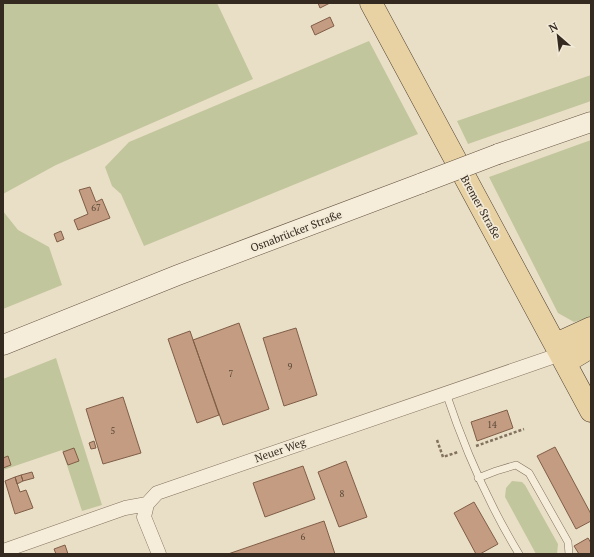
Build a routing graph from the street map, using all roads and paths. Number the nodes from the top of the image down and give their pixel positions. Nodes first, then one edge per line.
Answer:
1 (371, 3) edge
2 (591, 122) edge
3 (591, 328) edge
4 (3, 345) edge
5 (591, 346) edge
6 (561, 353) junction
7 (446, 394) junction
8 (591, 411) edge
9 (478, 478) junction
10 (147, 504) junction
11 (3, 551) edge
12 (159, 554) edge
13 (519, 554) edge
14 (569, 554) edge

1 - 6 main road, Bremer Straße
2 - 4 main road, Osnabrücker Straße, bridge
3 - 6 main road
5 - 6 main road
6 - 7 street, Neuer Weg
6 - 8 main road, Bremer Straße
7 - 9 lane
7 - 10 street, Neuer Weg
9 - 13 lane
9 - 14 lane
10 - 11 street
10 - 12 street

